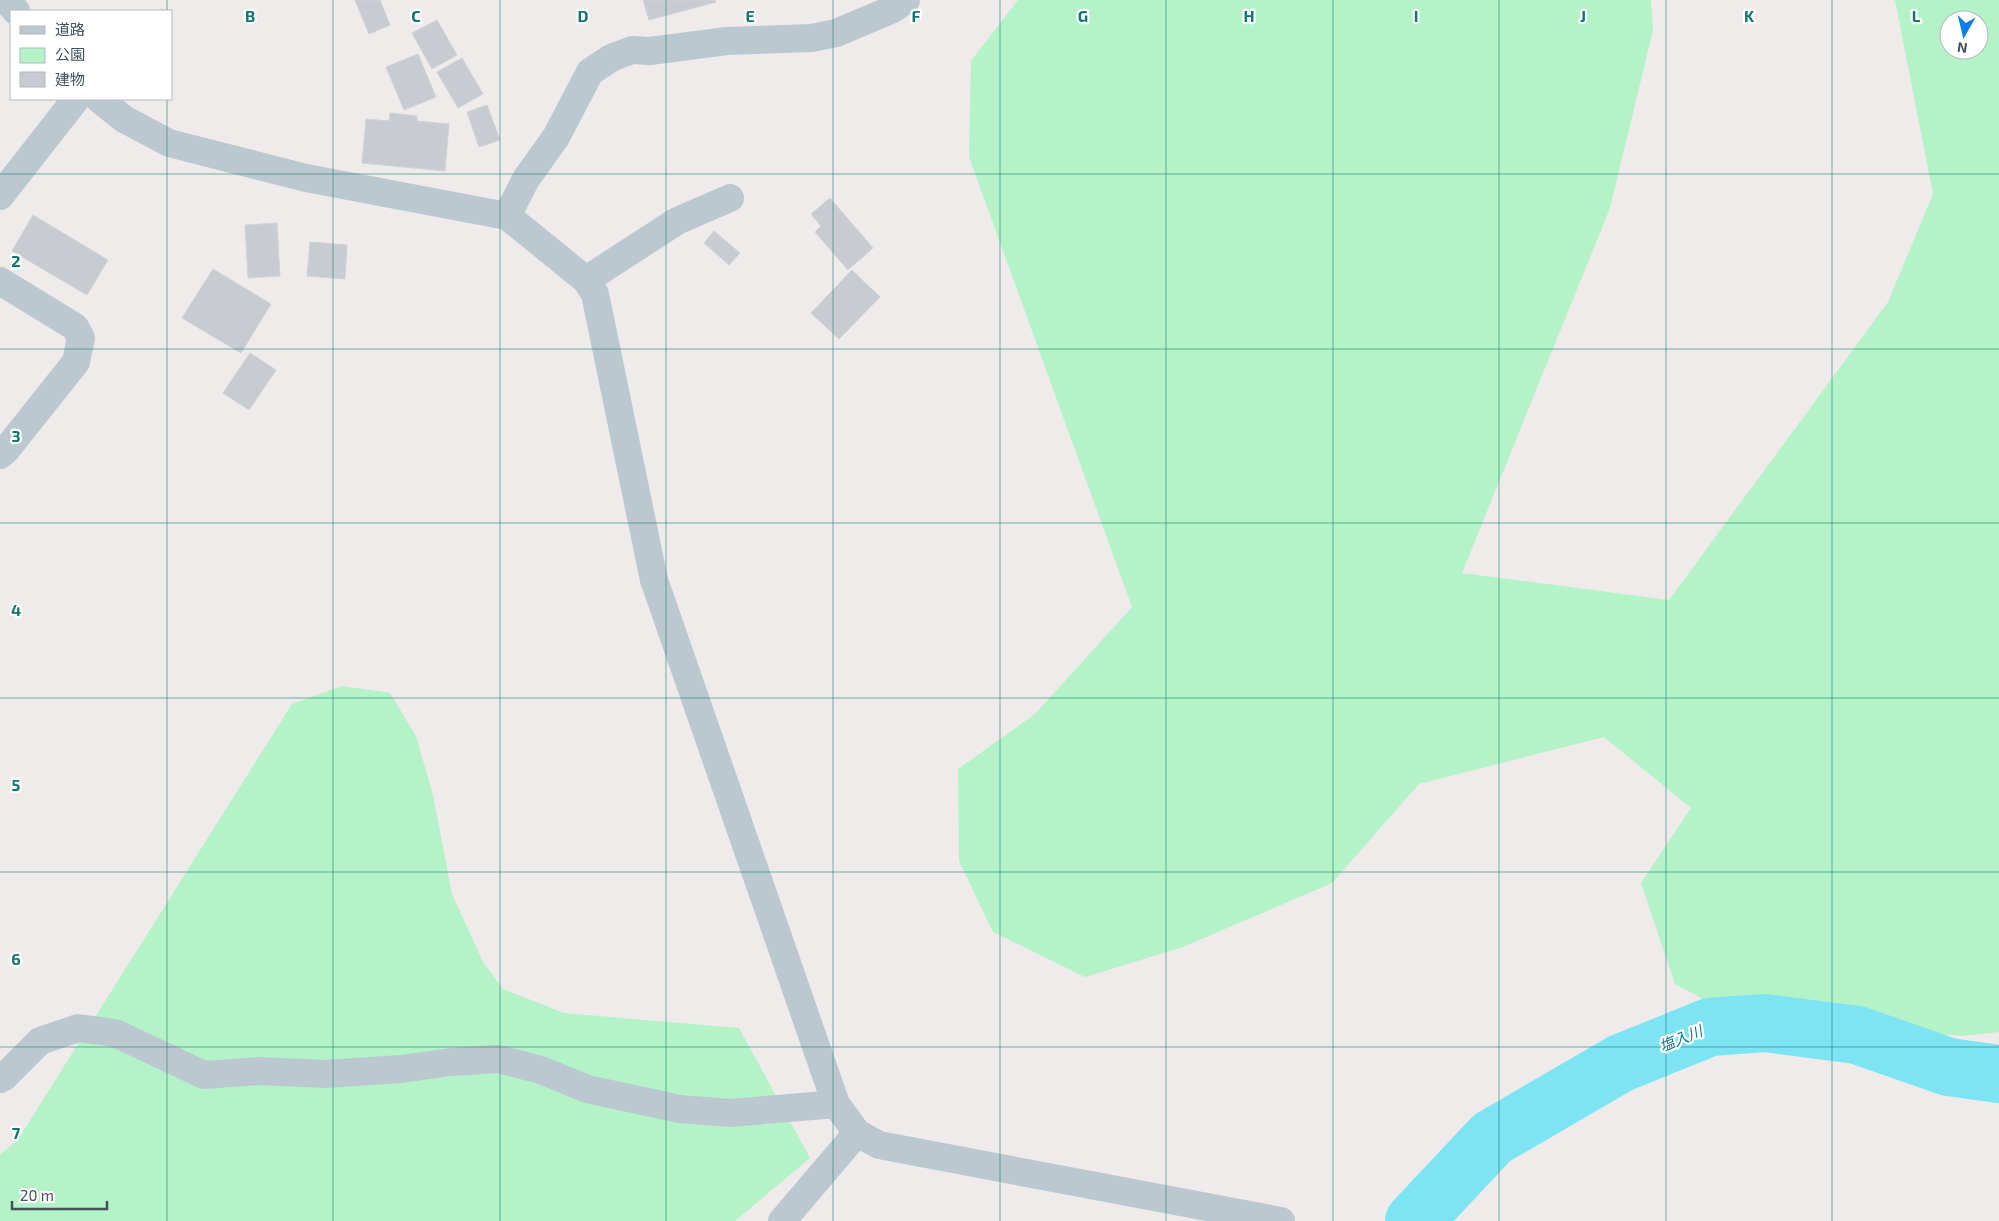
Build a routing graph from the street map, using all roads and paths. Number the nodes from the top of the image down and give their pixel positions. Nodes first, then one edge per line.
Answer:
1 (6, 0) edge
2 (906, 0) edge
3 (15, 10) edge
4 (75, 100) edge
5 (100, 100) edge
6 (0, 196) edge
7 (730, 198) dead end
8 (507, 216) junction
9 (586, 280) junction
10 (0, 281) edge
11 (0, 455) edge
12 (0, 1079) edge
13 (836, 1104) junction
14 (857, 1133) junction
15 (782, 1221) edge
16 (1281, 1221) edge

1 - 3 street
2 - 8 street
4 - 6 street
5 - 8 street
7 - 9 street
8 - 9 street
9 - 13 street
10 - 11 street
12 - 13 street
13 - 14 street
14 - 15 street
14 - 16 street

